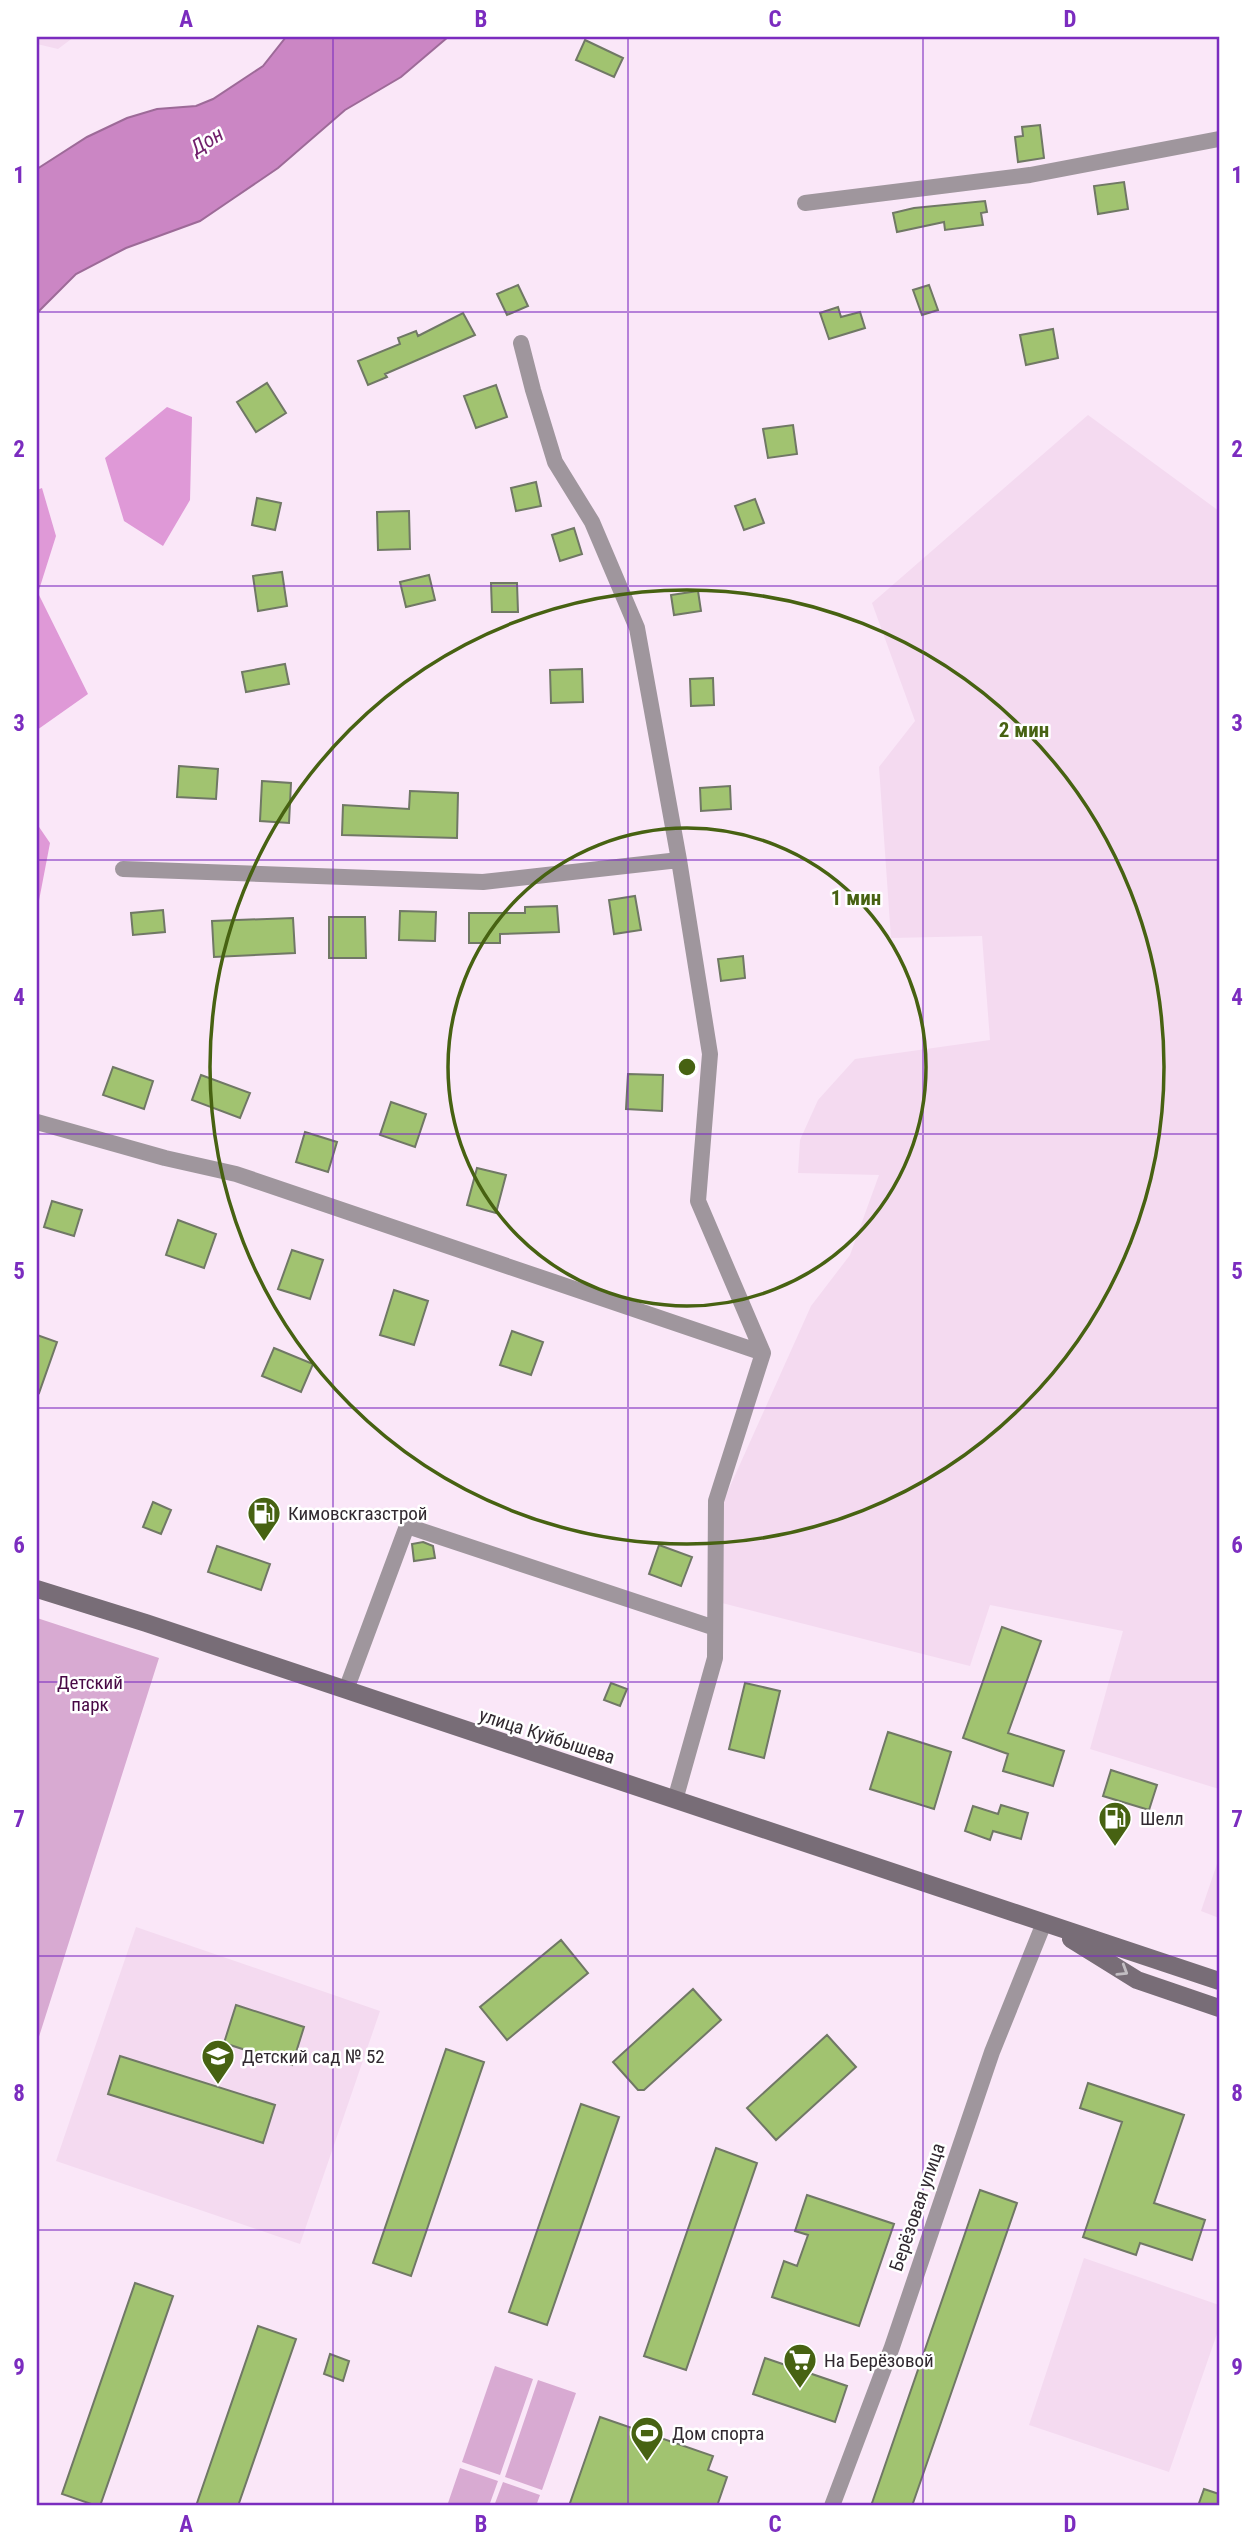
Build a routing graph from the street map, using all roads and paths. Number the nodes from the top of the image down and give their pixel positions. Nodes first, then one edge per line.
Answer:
1 (1219, 139) edge
2 (804, 203) dead end
3 (521, 343) dead end
4 (679, 860) junction
5 (123, 869) dead end
6 (37, 1122) edge
7 (762, 1353) junction
8 (37, 1589) edge
9 (715, 1628) junction
10 (346, 1690) junction
11 (675, 1800) junction
12 (1044, 1923) junction
13 (1219, 1981) edge
14 (1219, 2008) edge
15 (832, 2506) edge

1 - 2 street
3 - 4 street
4 - 5 street
4 - 7 street
6 - 7 street
7 - 9 street
8 - 10 main road, улица Куйбышева
9 - 10 street
9 - 11 street
10 - 11 main road, улица Куйбышева
11 - 12 main road, улица Куйбышева
12 - 13 main road
12 -> 14 main road
12 - 15 street, Берёзовая улица

